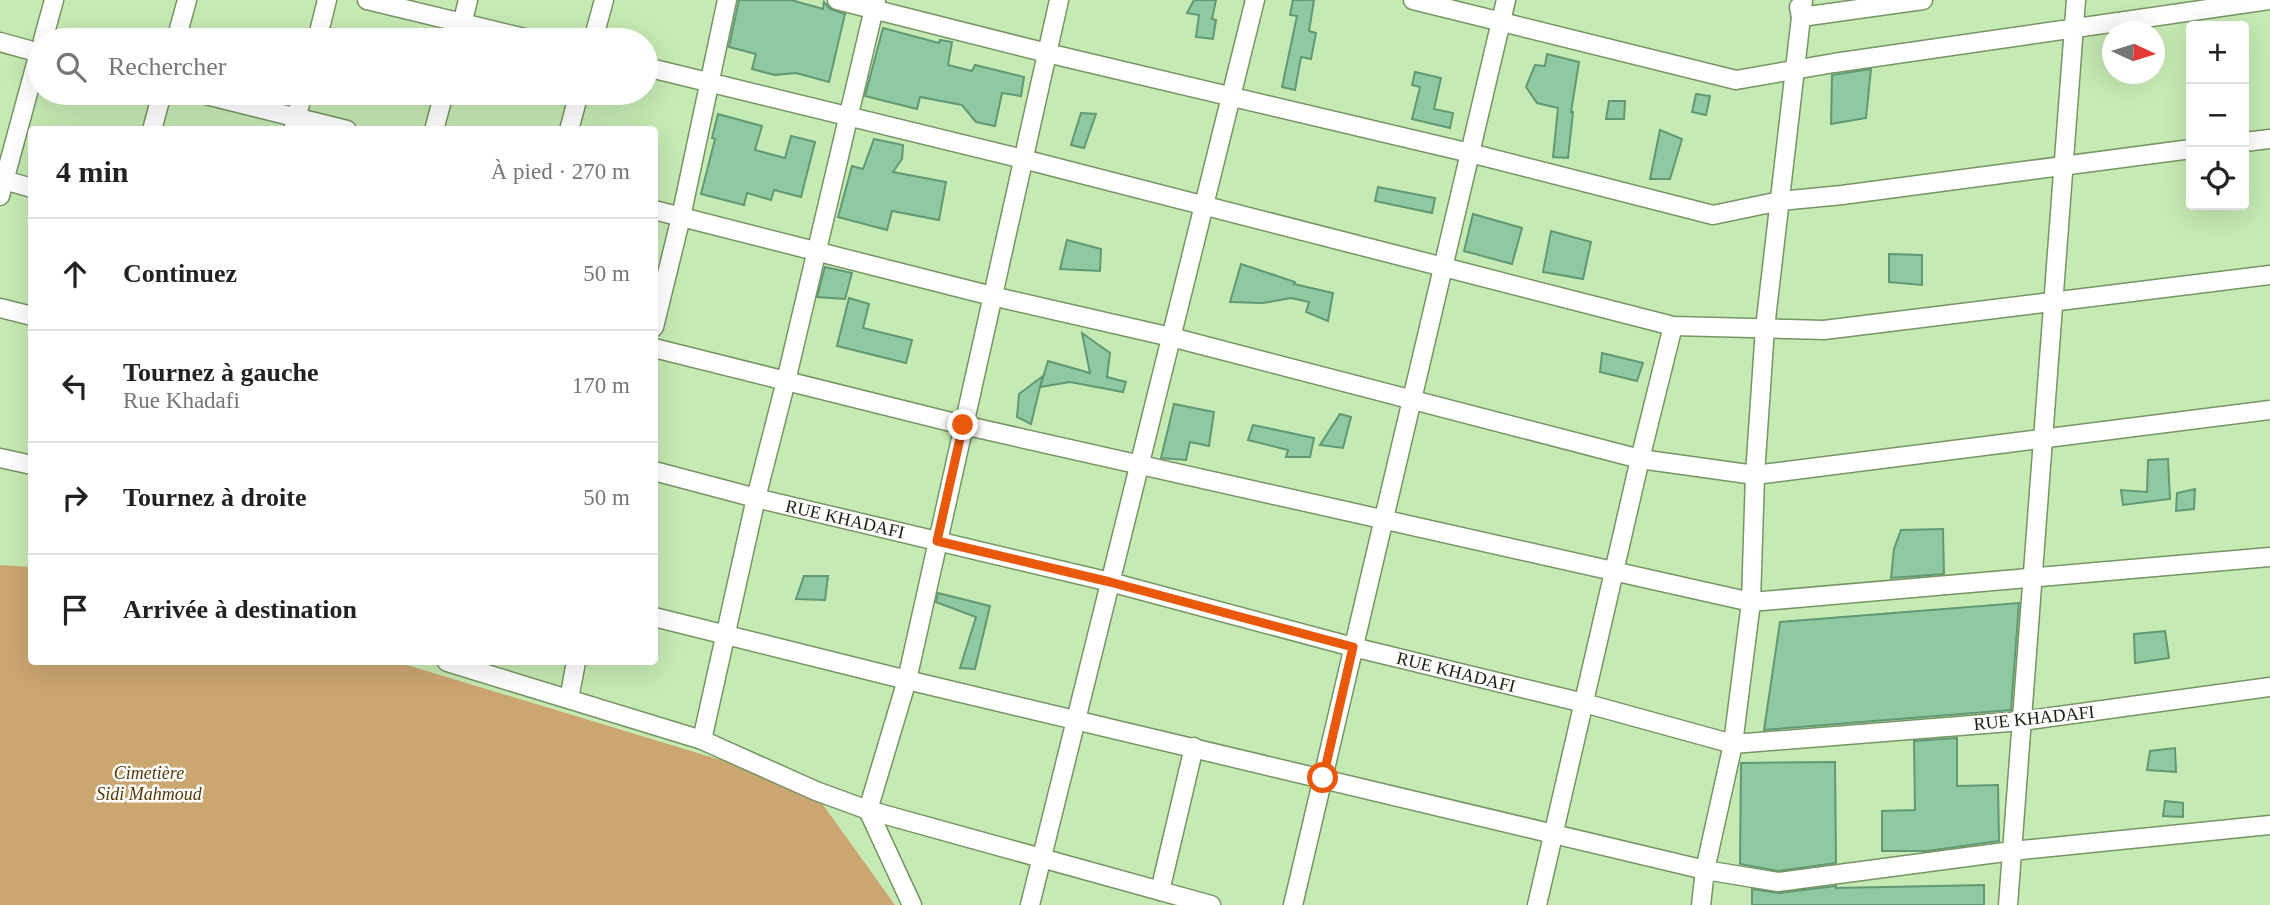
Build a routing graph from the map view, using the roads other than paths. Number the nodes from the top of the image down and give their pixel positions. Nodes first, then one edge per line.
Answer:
1 (54, 0) edge
2 (187, 0) edge
3 (327, 0) edge
4 (367, 0) edge
5 (468, 0) edge
6 (604, 0) edge
7 (727, 0) edge
8 (837, 0) edge
9 (1059, 0) edge
10 (1255, 0) edge
11 (1413, 0) edge
12 (1506, 0) edge
13 (1923, 0) edge
14 (2076, 0) edge
15 (2270, 0) edge
16 (874, 4) edge
17 (1800, 6) edge
18 (1500, 23) junction
19 (46, 28) edge
20 (179, 28) edge
21 (320, 28) edge
22 (448, 28) edge
23 (461, 28) edge
24 (596, 28) edge
25 (2075, 29) junction
26 (0, 42) edge
27 (28, 48) edge
28 (1047, 53) junction
29 (1794, 69) junction
30 (658, 70) edge
31 (709, 82) junction
32 (28, 92) edge
33 (1231, 95) junction
34 (159, 105) edge
35 (236, 105) edge
36 (299, 105) edge
37 (441, 105) edge
38 (576, 105) edge
39 (848, 116) junction
40 (294, 123) edge
41 (153, 126) edge
42 (317, 126) edge
43 (435, 126) edge
44 (570, 126) edge
45 (2270, 139) edge
46 (2249, 141) edge
47 (2186, 150) edge
48 (1470, 153) junction
49 (1023, 159) junction
50 (2065, 166) junction
51 (1, 185) edge
52 (28, 188) edge
53 (1780, 201) junction
54 (1204, 206) junction
55 (658, 211) edge
56 (681, 217) junction
57 (817, 251) junction
58 (1443, 267) junction
59 (2270, 275) edge
60 (992, 296) junction
61 (2054, 301) junction
62 (0, 308) edge
63 (658, 311) edge
64 (28, 315) edge
65 (1673, 326) junction
66 (1765, 328) junction
67 (1171, 337) junction
68 (658, 349) edge
69 (786, 381) junction
70 (1410, 400) junction
71 (2270, 410) edge
72 (963, 425) junction
73 (2044, 439) junction
74 (0, 458) edge
75 (1640, 459) junction
76 (1140, 464) junction
77 (28, 465) edge
78 (658, 472) edge
79 (1755, 475) junction
80 (756, 498) junction
81 (1384, 519) junction
82 (937, 541) junction
83 (2270, 557) edge
84 (1616, 571) junction
85 (2033, 578) junction
86 (1110, 582) junction
87 (1751, 602) junction
88 (658, 618) edge
89 (726, 636) junction
90 (1353, 647) junction
91 (457, 665) edge
92 (575, 665) edge
93 (907, 680) junction
94 (2270, 687) edge
95 (569, 699) junction
96 (1584, 703) junction
97 (1076, 719) junction
98 (2022, 721) junction
99 (702, 740) junction
100 (1733, 744) junction
101 (1194, 747) junction
102 (1323, 778) junction
103 (868, 810) junction
104 (2270, 825) edge
105 (1554, 833) junction
106 (2012, 851) junction
107 (1041, 859) junction
108 (1705, 870) junction
109 (1160, 891) junction
110 (912, 905) edge
111 (1030, 905) edge
112 (1211, 905) edge
113 (1293, 905) edge
114 (1537, 905) edge
115 (1701, 905) edge
116 (2008, 905) edge

1 - 19 street
2 - 20 street
3 - 21 street
4 - 22 street
5 - 23 street
6 - 24 street
7 - 31 street
8 - 16 street
9 - 28 street
10 - 33 street
11 - 18 street
12 - 18 street
13 - 17 street
14 - 25 street
15 - 25 street
16 - 28 street
16 - 39 street
17 - 29 street
18 - 29 street
18 - 48 street
25 - 29 street
25 - 50 street
26 - 27 street
28 - 33 street
28 - 49 street
29 - 53 street
30 - 31 street
31 - 39 street
31 - 56 street
32 - 51 street
33 - 48 street
33 - 54 street
34 - 41 street
35 - 40 street
36 - 40 street
37 - 43 street
38 - 44 street
39 - 49 street
39 - 57 street
40 - 42 street
45 - 46 street
47 - 50 street
48 - 53 street
48 - 58 street
49 - 54 street
49 - 60 street
50 - 53 street
50 - 61 street
51 - 52 street
53 - 66 street
54 - 58 street
54 - 67 street
55 - 56 street
56 - 57 street
56 - 63 street
57 - 60 street
57 - 69 street
58 - 65 street
58 - 70 street
59 - 61 street
60 - 67 street
60 - 72 street
61 - 66 street
61 - 73 street
62 - 64 street
65 - 66 street
65 - 75 street
66 - 79 street
67 - 70 street
67 - 76 street
68 - 69 street
69 - 72 street
69 - 80 street
70 - 75 street
70 - 81 street
71 - 73 street
72 - 76 street
72 - 82 street
73 - 79 street
73 - 85 street
74 - 77 street
75 - 79 street
75 - 84 street
76 - 81 street
76 - 86 street
78 - 80 street, RUE KHADAFI
79 - 87 street
80 - 82 street, RUE KHADAFI
80 - 89 street
81 - 84 street
81 - 90 street
82 - 86 street, RUE KHADAFI
82 - 93 street
83 - 85 street
84 - 87 street
84 - 96 street
85 - 87 street
85 - 98 street
86 - 90 street, RUE KHADAFI
86 - 97 street
87 - 100 street
88 - 89 street
89 - 93 street
89 - 99 street
90 - 96 street, RUE KHADAFI
90 - 102 street
91 - 95 street
92 - 95 street
93 - 97 street
93 - 103 street
94 - 98 street, RUE KHADAFI
95 - 99 street
96 - 100 street, RUE KHADAFI
96 - 105 street
97 - 101 street
97 - 107 street
98 - 100 street, RUE KHADAFI
98 - 106 street
99 - 103 street
100 - 108 street
101 - 102 street
101 - 109 street
102 - 105 street
102 - 113 street
103 - 107 street
103 - 110 street
104 - 106 street
105 - 108 street
105 - 114 street
106 - 108 street
106 - 116 street
107 - 109 street
107 - 111 street
108 - 115 street
109 - 112 street

